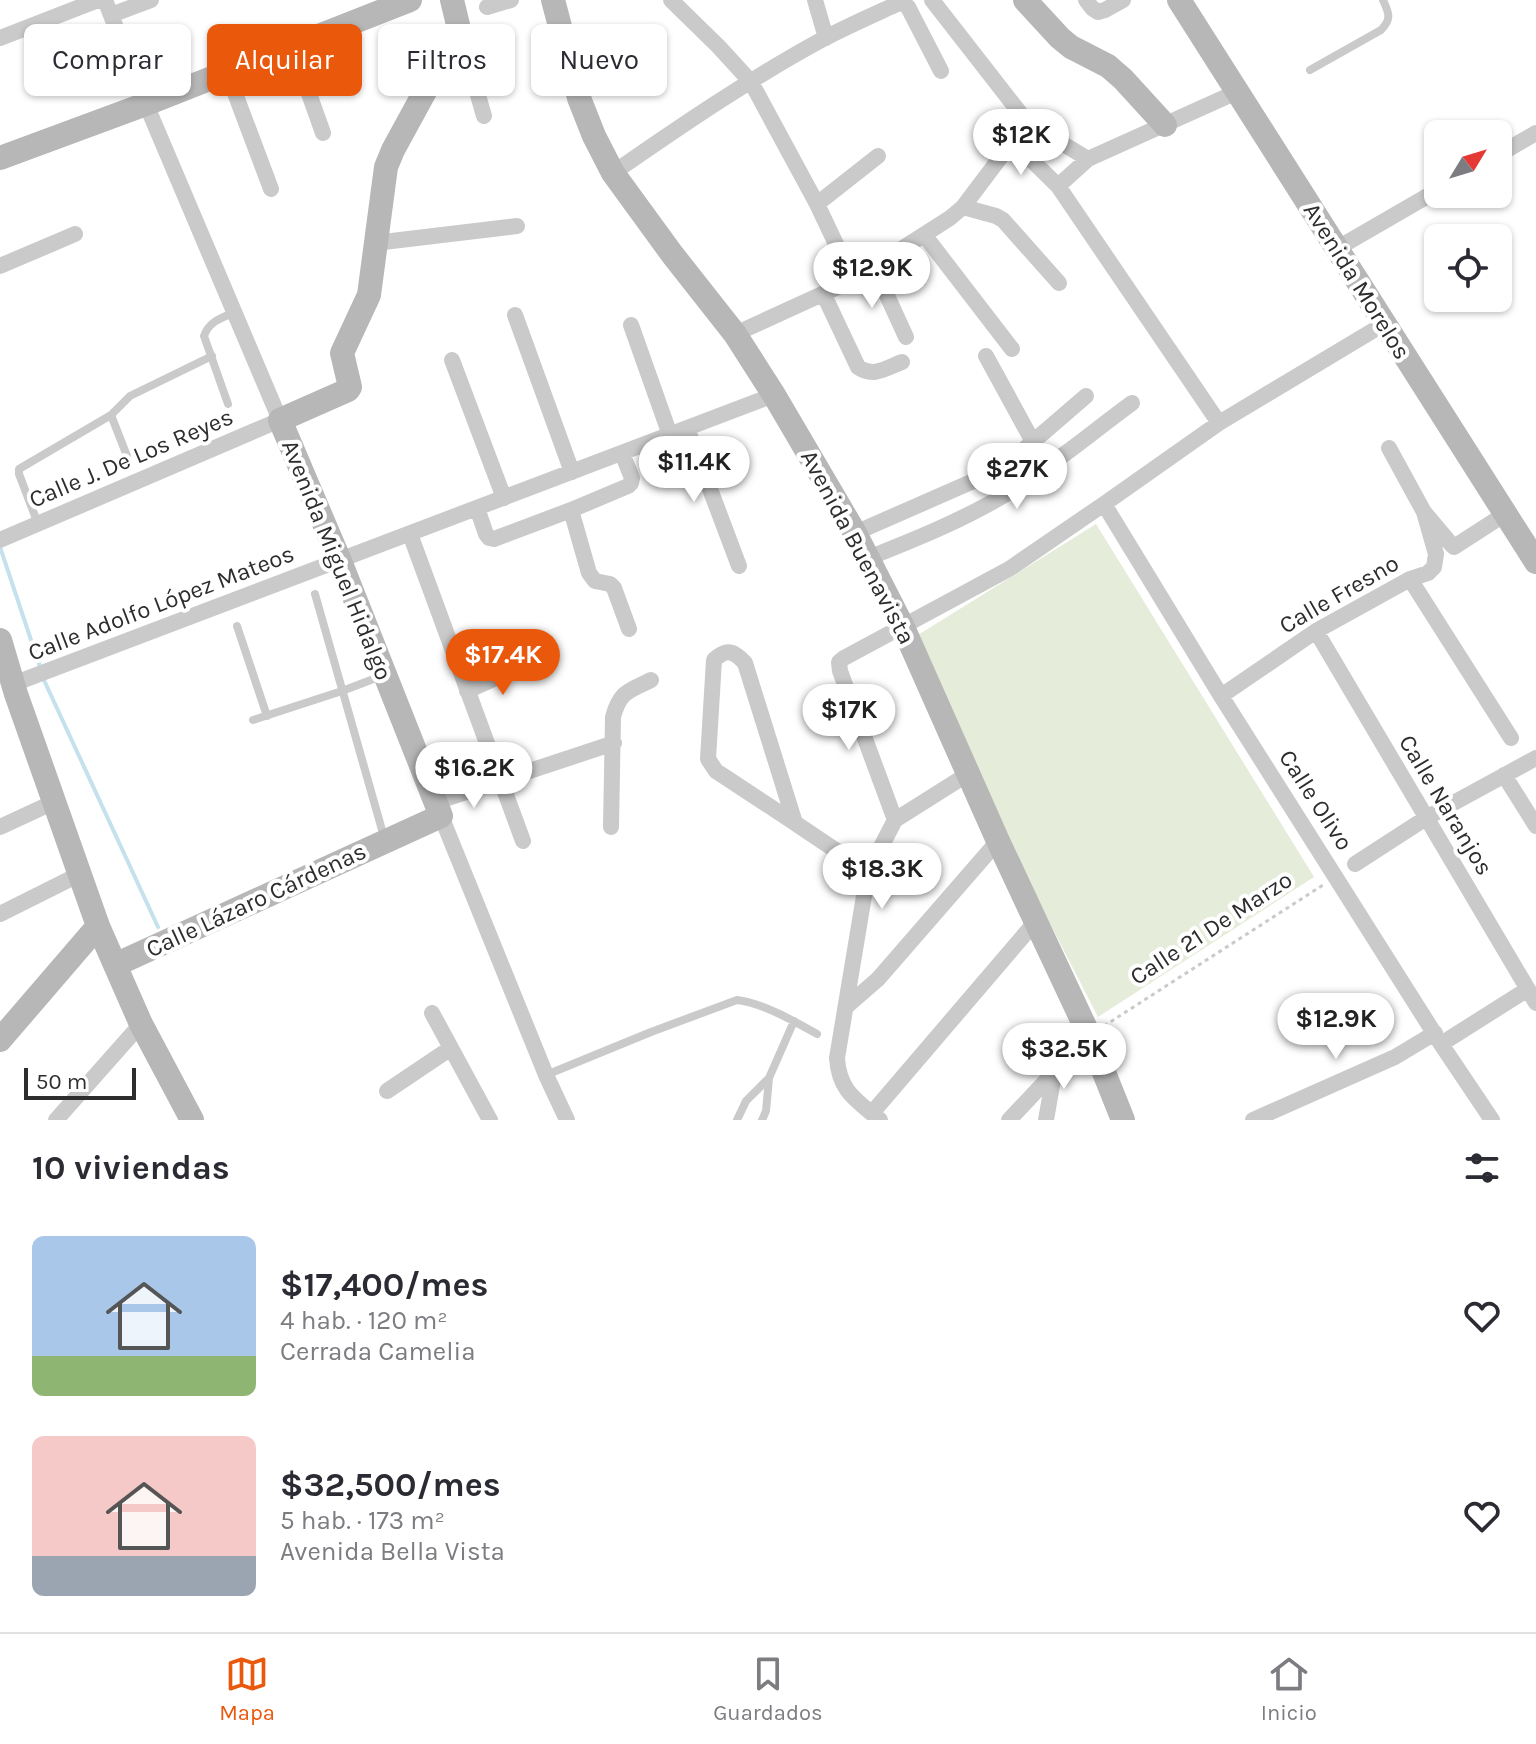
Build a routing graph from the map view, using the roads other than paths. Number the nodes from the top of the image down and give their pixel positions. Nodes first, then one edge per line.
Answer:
1 (98, 0) edge
2 (151, 0) edge
3 (410, 0) edge
4 (452, 0) edge
5 (511, 0) edge
6 (553, 0) edge
7 (671, 0) edge
8 (815, 0) edge
9 (932, 0) edge
10 (1025, 0) edge
11 (1086, 0) edge
12 (1123, 0) edge
13 (1179, 0) edge
14 (1383, 0) edge
15 (487, 7) dead end
16 (108, 8) edge
17 (348, 24) edge
18 (458, 24) edge
19 (0, 38) edge
20 (826, 38) junction
21 (1310, 70) dead end
22 (941, 71) dead end
23 (207, 80) edge
24 (751, 82) junction
25 (1239, 91) junction
26 (236, 96) edge
27 (310, 96) edge
28 (423, 96) edge
29 (478, 96) edge
30 (146, 104) junction
31 (484, 116) dead end
32 (1027, 122) junction
33 (1165, 125) junction
34 (323, 133) dead end
35 (1536, 133) edge
36 (1012, 141) junction
37 (1512, 147) edge
38 (878, 156) dead end
39 (0, 158) edge
40 (1088, 159) junction
41 (613, 173) junction
42 (1058, 186) junction
43 (271, 189) dead end
44 (1424, 198) edge
45 (817, 204) junction
46 (963, 207) junction
47 (517, 226) dead end
48 (75, 234) dead end
49 (925, 236) junction
50 (375, 243) junction
51 (1336, 249) junction
52 (0, 266) edge
53 (874, 267) junction
54 (853, 280) junction
55 (1059, 283) dead end
56 (824, 295) junction
57 (235, 312) junction
58 (515, 315) dead end
59 (1384, 324) junction
60 (631, 325) dead end
61 (735, 334) junction
62 (906, 337) dead end
63 (1012, 349) dead end
64 (212, 356) junction
65 (986, 356) dead end
66 (452, 360) dead end
67 (902, 362) dead end
68 (774, 395) junction
69 (1086, 396) dead end
70 (1132, 403) dead end
71 (228, 404) dead end
72 (111, 415) junction
73 (280, 420) junction
74 (1219, 423) junction
75 (687, 428) junction
76 (670, 435) junction
77 (1033, 442) junction
78 (1389, 448) dead end
79 (622, 453) junction
80 (127, 456) dead end
81 (572, 472) junction
82 (504, 498) junction
83 (1104, 504) junction
84 (477, 508) junction
85 (571, 510) junction
86 (1424, 512) junction
87 (1505, 514) junction
88 (38, 524) junction
89 (855, 533) junction
90 (410, 534) junction
91 (2, 539) edge
92 (868, 558) junction
93 (340, 561) junction
94 (1536, 562) edge
95 (739, 566) dead end
96 (1410, 579) junction
97 (315, 594) dead end
98 (237, 626) dead end
99 (903, 627) junction
100 (629, 629) dead end
101 (1316, 631) junction
102 (0, 640) edge
103 (522, 666) dead end
104 (384, 674) junction
105 (651, 680) dead end
106 (15, 689) edge
107 (342, 691) junction
108 (467, 691) junction
109 (1221, 696) junction
110 (267, 716) junction
111 (253, 720) dead end
112 (1511, 738) dead end
113 (614, 743) junction
114 (1536, 758) edge
115 (968, 774) junction
116 (1504, 775) junction
117 (500, 780) junction
118 (54, 802) junction
119 (438, 809) junction
120 (1426, 818) junction
121 (895, 820) junction
122 (795, 823) junction
123 (1536, 826) edge
124 (0, 827) edge
125 (611, 827) dead end
126 (386, 841) junction
127 (523, 841) dead end
128 (998, 841) junction
129 (1355, 864) dead end
130 (868, 872) junction
131 (80, 874) junction
132 (0, 914) edge
133 (1037, 920) junction
134 (98, 926) junction
135 (115, 965) junction
136 (1533, 997) edge
137 (847, 1006) junction
138 (432, 1013) dead end
139 (794, 1021) junction
140 (141, 1024) junction
141 (817, 1034) dead end
142 (1089, 1035) junction
143 (1438, 1039) junction
144 (0, 1040) edge
145 (451, 1048) junction
146 (1054, 1072) junction
147 (546, 1075) junction
148 (769, 1078) junction
149 (387, 1091) dead end
150 (1286, 1113) edge
151 (560, 1117) edge
152 (876, 1117) edge
153 (187, 1118) edge
154 (56, 1120) edge
155 (490, 1120) edge
156 (737, 1120) edge
157 (762, 1120) edge
158 (1009, 1120) edge
159 (1046, 1120) edge
160 (1123, 1120) edge
161 (1253, 1120) edge
162 (1492, 1120) edge

1 - 19 street
2 - 16 street
3 - 17 street
4 - 18 street
5 - 15 street
6 - 41 street, Avenida Buenavista
7 - 24 street
8 - 20 street
9 - 32 street
10 - 33 street
11 - 12 street
13 - 25 street, Avenida Morelos
14 - 21 lane
16 - 30 street, Avenida Miguel Hidalgo
20 - 22 street
20 - 24 street
23 - 30 street
24 - 41 street
24 - 45 street
25 - 33 street
25 - 51 street, Avenida Morelos
26 - 43 street
27 - 34 street
28 - 50 street
29 - 31 street
30 - 39 street
30 - 57 street, Avenida Miguel Hidalgo
32 - 36 street
32 - 40 street
33 - 40 street
35 - 37 street
36 - 42 street
36 - 46 street
38 - 45 street
40 - 42 street
41 - 61 street, Avenida Buenavista
42 - 74 street
44 - 51 street
45 - 54 street
46 - 49 street
46 - 55 street
47 - 50 street
48 - 52 street
49 - 53 street
49 - 63 street
50 - 73 street
51 - 59 street, Avenida Morelos
53 - 54 street
53 - 62 street
54 - 56 street
56 - 61 street
56 - 67 street
57 - 64 lane
57 - 73 street, Avenida Miguel Hidalgo
58 - 81 street
59 - 74 street
59 - 87 street, Avenida Morelos
60 - 76 street
61 - 68 street, Avenida Buenavista
64 - 71 lane
64 - 72 lane
65 - 77 street
66 - 82 street
68 - 75 street, Calle Adolfo López Mateos
68 - 89 street, Avenida Buenavista
69 - 77 street
70 - 92 street
72 - 80 lane
72 - 88 lane
73 - 88 street, Calle J. De Los Reyes
73 - 93 street, Avenida Miguel Hidalgo
74 - 83 street
75 - 76 street, Calle Adolfo López Mateos
75 - 95 street
76 - 79 street, Calle Adolfo López Mateos
77 - 89 street
78 - 86 street
79 - 81 street, Calle Adolfo López Mateos
79 - 85 street
81 - 82 street, Calle Adolfo López Mateos
82 - 84 street, Calle Adolfo López Mateos
83 - 99 street
83 - 109 street, Calle Olivo
84 - 85 street
84 - 90 street, Calle Adolfo López Mateos
85 - 100 street
86 - 87 street
86 - 96 street, Calle Fresno
87 - 94 street, Avenida Morelos
88 - 91 street, Calle J. De Los Reyes
89 - 92 street, Avenida Buenavista
90 - 93 street, Calle Adolfo López Mateos
90 - 108 street
92 - 99 street, Avenida Buenavista
93 - 104 street, Avenida Miguel Hidalgo
93 - 106 street, Calle Adolfo López Mateos
96 - 101 street, Calle Fresno
96 - 112 street
97 - 107 lane
98 - 110 lane
99 - 115 street, Avenida Buenavista
99 - 121 street
101 - 109 street, Calle Fresno
101 - 120 street, Calle Naranjos
102 - 106 street
103 - 108 street
104 - 107 lane
104 - 119 street, Avenida Miguel Hidalgo
105 - 113 street
106 - 118 street
107 - 110 lane
107 - 126 lane
108 - 117 street
109 - 143 street, Calle Olivo
110 - 111 lane
113 - 117 street
113 - 125 street
114 - 116 street
115 - 121 street
115 - 128 street, Avenida Buenavista
116 - 120 street
116 - 123 street
117 - 119 street
117 - 127 street
118 - 124 street
118 - 131 street
119 - 126 street, Calle Lázaro Cárdenas
119 - 147 street, Avenida Miguel Hidalgo
120 - 129 street
120 - 136 street, Calle Naranjos
121 - 130 street
122 - 122 street
122 - 130 street
126 - 135 street, Calle Lázaro Cárdenas
128 - 133 street, Avenida Buenavista
128 - 137 street
130 - 137 street
131 - 132 street
131 - 134 street
133 - 142 street, Avenida Buenavista
133 - 152 street
134 - 135 street
134 - 144 street
135 - 140 street
136 - 143 street
137 - 152 street
138 - 145 street
139 - 141 lane
139 - 147 lane
139 - 148 lane
140 - 153 street
140 - 154 street
142 - 146 street
142 - 160 street, Avenida Buenavista
143 - 150 street
143 - 162 street, Calle Olivo
145 - 149 street
145 - 155 street
146 - 158 street
146 - 159 street
147 - 151 street, Avenida Miguel Hidalgo
148 - 156 lane
148 - 157 lane
150 - 161 street

